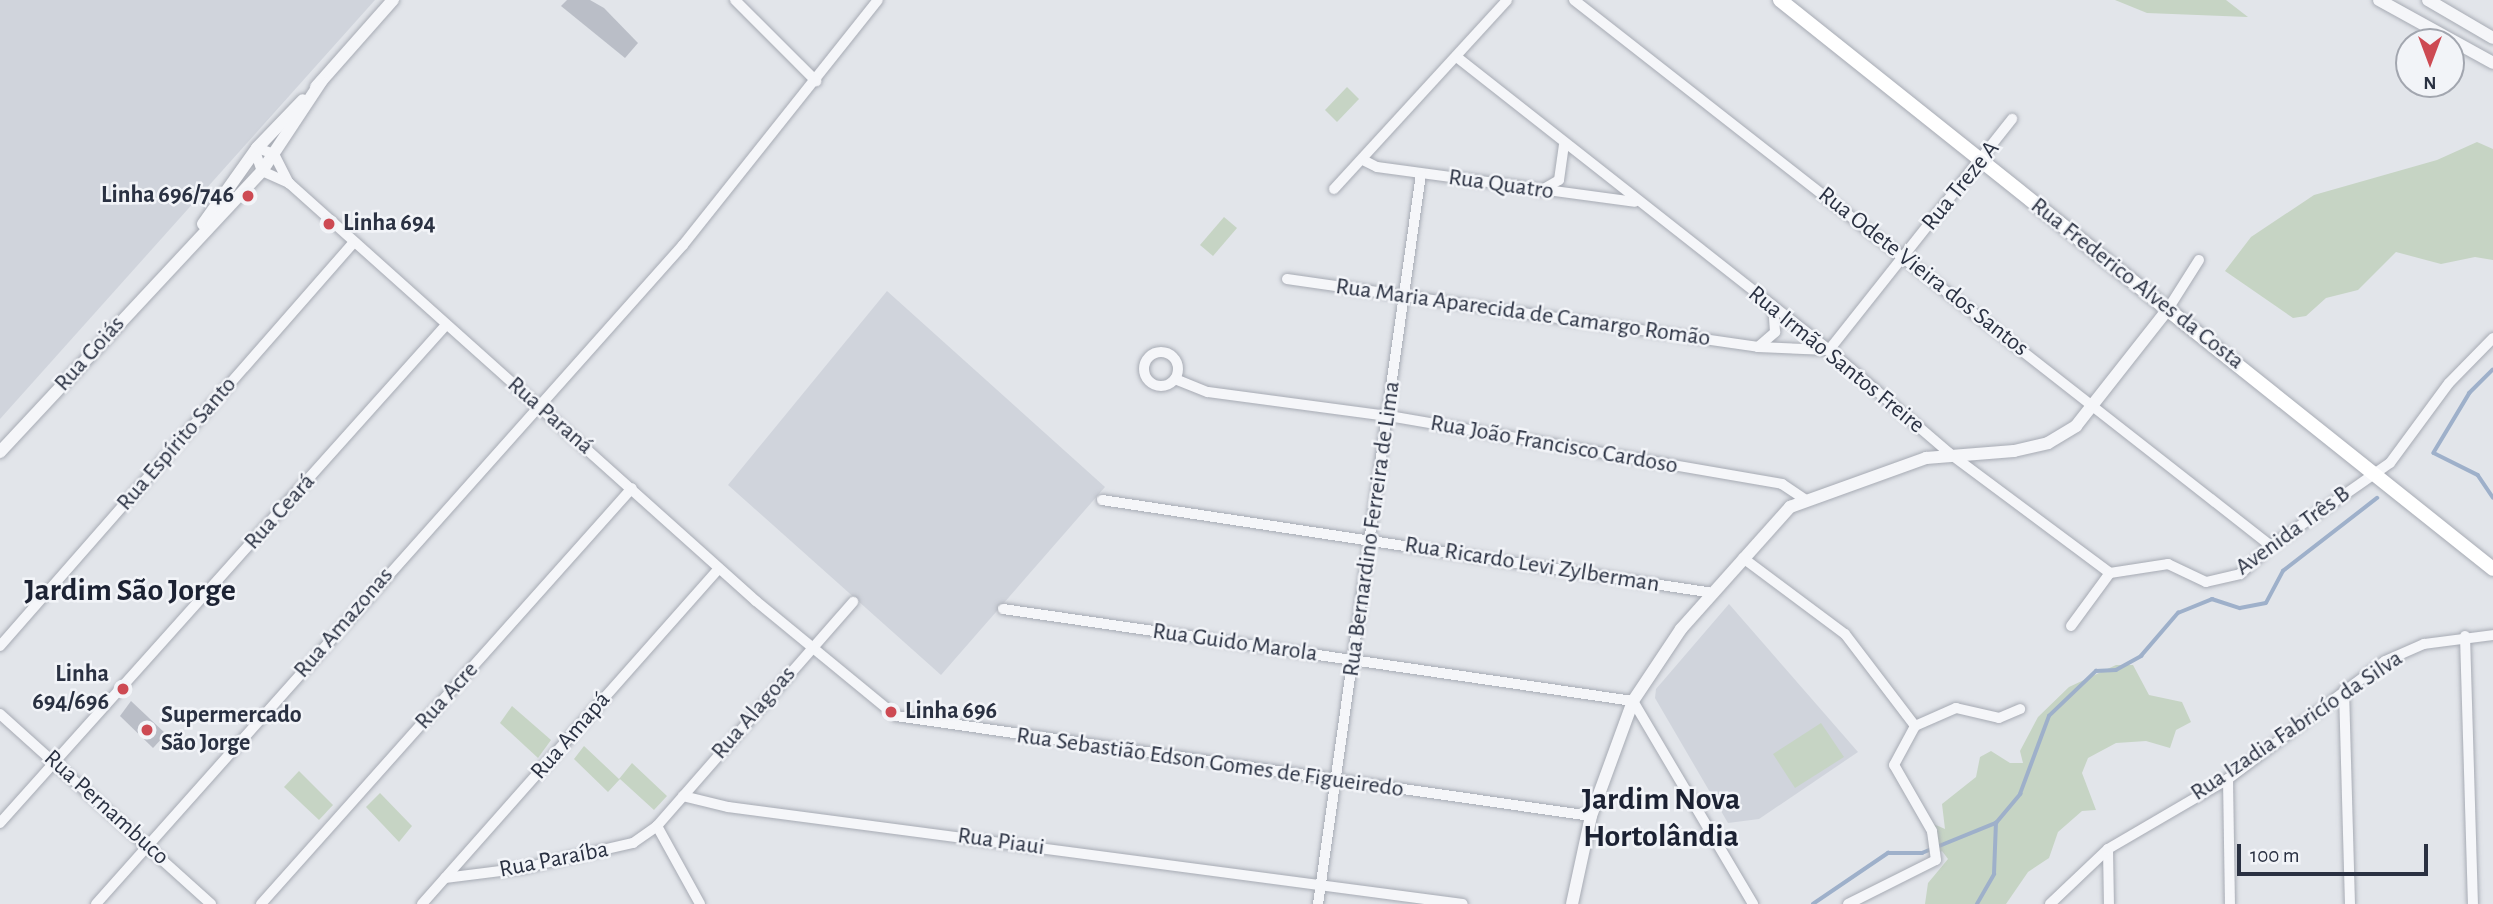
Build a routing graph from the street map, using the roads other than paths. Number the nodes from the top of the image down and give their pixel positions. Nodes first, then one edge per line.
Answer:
1 (393, 0) edge
2 (735, 0) edge
3 (878, 0) edge
4 (1507, 0) edge
5 (1574, 0) edge
6 (1780, 0) edge
7 (2379, 0) edge
8 (2428, 0) edge
9 (2493, 38) edge
10 (1458, 58) junction
11 (2493, 63) edge
12 (817, 81) junction
13 (321, 82) junction
14 (2012, 119) dead end
15 (1564, 145) junction
16 (256, 149) junction
17 (274, 154) junction
18 (1365, 161) junction
19 (1983, 162) junction
20 (262, 171) junction
21 (1421, 174) junction
22 (289, 183) junction
23 (1334, 189) dead end
24 (1540, 191) junction
25 (1638, 202) junction
26 (354, 243) junction
27 (180, 255) junction
28 (1903, 256) junction
29 (2199, 260) dead end
30 (1287, 279) dead end
31 (1405, 295) junction
32 (1773, 306) junction
33 (2168, 309) junction
34 (446, 325) junction
35 (2493, 338) edge
36 (1758, 347) junction
37 (1829, 350) junction
38 (1175, 379) dead end
39 (537, 405) junction
40 (2091, 407) junction
41 (1389, 416) junction
42 (0, 452) edge
43 (1950, 453) junction
44 (2375, 471) junction
45 (632, 488) junction
46 (1102, 500) dead end
47 (1806, 500) junction
48 (1369, 539) junction
49 (2271, 546) junction
50 (1742, 558) junction
51 (719, 568) junction
52 (2493, 569) edge
53 (2110, 573) junction
54 (1713, 593) junction
55 (853, 602) dead end
56 (1003, 609) dead end
57 (2071, 626) dead end
58 (2493, 635) edge
59 (2465, 636) junction
60 (0, 646) edge
61 (811, 648) junction
62 (1352, 659) junction
63 (2344, 690) junction
64 (1633, 701) junction
65 (2020, 709) dead end
66 (0, 714) edge
67 (1914, 726) junction
68 (54, 761) junction
69 (1336, 778) junction
70 (2228, 779) junction
71 (683, 796) junction
72 (1591, 816) junction
73 (0, 823) edge
74 (657, 826) junction
75 (148, 845) junction
76 (2108, 849) junction
77 (445, 878) junction
78 (1321, 884) junction
79 (96, 904) edge
80 (211, 904) edge
81 (261, 904) edge
82 (422, 904) edge
83 (700, 904) edge
84 (1318, 904) edge
85 (1463, 904) edge
86 (1572, 904) edge
87 (1753, 904) edge
88 (1848, 904) edge
89 (2050, 904) edge
90 (2109, 904) edge
91 (2230, 904) edge
92 (2350, 904) edge
93 (2473, 904) edge

1 - 13 street, Rua Goiás
2 - 12 street
3 - 12 street, Rua Amazonas
4 - 10 street
5 - 28 street, Rua Odete Vieira dos Santos
6 - 19 main road, Rua Frederico Alves da Costa
7 - 11 street
8 - 9 street
10 - 15 street, Rua Irmão Santos Freire
10 - 18 street
12 - 39 street, Rua Amazonas
13 - 16 street, Rua Goiás
13 - 17 street, Rua Goiás
14 - 19 street, Rua Treze A
15 - 24 street
15 - 25 street, Rua Irmão Santos Freire
16 - 17 street
16 - 20 street
16 - 27 street, Rua Goiás
17 - 20 street, Rua Goiás
17 - 22 street, Rua Paraná
18 - 21 street, Rua Quatro
18 - 23 street
19 - 28 street, Rua Treze A
19 - 33 main road, Rua Frederico Alves da Costa
20 - 22 street, Rua Paraná
20 - 27 street, Rua Goiás
21 - 24 street, Rua Quatro
21 - 31 street, Rua Bernardino Ferreira de Lima
22 - 26 street, Rua Paraná
24 - 25 street, Rua Quatro
25 - 32 street, Rua Irmão Santos Freire
26 - 34 street, Rua Paraná
26 - 60 street, Rua Espírito Santo
27 - 42 street, Rua Goiás
28 - 37 street, Rua Treze A
28 - 40 street, Rua Odete Vieira dos Santos
29 - 33 street
30 - 31 street, Rua Maria Aparecida de Camargo Romão
31 - 36 street, Rua Maria Aparecida de Camargo Romão
31 - 41 street, Rua Bernardino Ferreira de Lima
32 - 36 street
32 - 37 street, Rua Irmão Santos Freire
33 - 40 street
33 - 44 main road, Rua Frederico Alves da Costa
34 - 39 street, Rua Paraná
34 - 68 street, Rua Ceará
35 - 44 street, Avenida Três B
36 - 37 street, Rua Maria Aparecida de Camargo Romão
37 - 43 street, Rua Irmão Santos Freire
38 - 41 street, Rua João Francisco Cardoso
39 - 45 street, Rua Paraná
39 - 75 street, Rua Amazonas
40 - 43 street
40 - 49 street, Rua Odete Vieira dos Santos
41 - 47 street, Rua João Francisco Cardoso
41 - 48 street, Rua Bernardino Ferreira de Lima
43 - 47 street
43 - 53 street, Rua Irmão Santos Freire
44 - 49 street, Avenida Três B
44 - 52 main road, Rua Frederico Alves da Costa
45 - 51 street, Rua Paraná
45 - 81 street, Rua Acre
46 - 48 street, Rua Ricardo Levi Zylberman
47 - 50 street
48 - 54 street, Rua Ricardo Levi Zylberman
48 - 62 street, Rua Bernardino Ferreira de Lima
49 - 53 street, Avenida Três B
50 - 54 street
50 - 67 street
51 - 61 street, Rua Paraná
51 - 77 street, Rua Amapá
53 - 57 street
54 - 64 street
55 - 61 street, Rua Alagoas
56 - 62 street, Rua Guido Marola
58 - 59 street, Rua Izadia Fabricío da Silva
59 - 63 street, Rua Izadia Fabricío da Silva
59 - 93 street
61 - 69 street, Rua Sebastião Edson Gomes de Figueiredo
61 - 71 street, Rua Alagoas
62 - 64 street, Rua Guido Marola
62 - 69 street, Rua Bernardino Ferreira de Lima
63 - 70 street, Rua Izadia Fabricío da Silva
63 - 92 street
64 - 72 street
64 - 87 street
65 - 67 street
66 - 68 street, Rua Pernambuco
67 - 88 street
68 - 73 street, Rua Ceará
68 - 75 street, Rua Pernambuco
69 - 72 street, Rua Sebastião Edson Gomes de Figueiredo
69 - 78 street, Rua Bernardino Ferreira de Lima
70 - 76 street, Rua Izadia Fabricío da Silva
70 - 91 street
71 - 74 street, Rua Alagoas
71 - 78 street, Rua Piaui
72 - 86 street
74 - 77 street, Rua Paraíba
74 - 83 street
75 - 79 street, Rua Amazonas
75 - 80 street, Rua Pernambuco
76 - 89 street, Rua Izadia Fabricío da Silva
76 - 90 street
77 - 82 street, Rua Amapá
78 - 84 street, Rua Bernardino Ferreira de Lima
78 - 85 street, Rua Piaui

